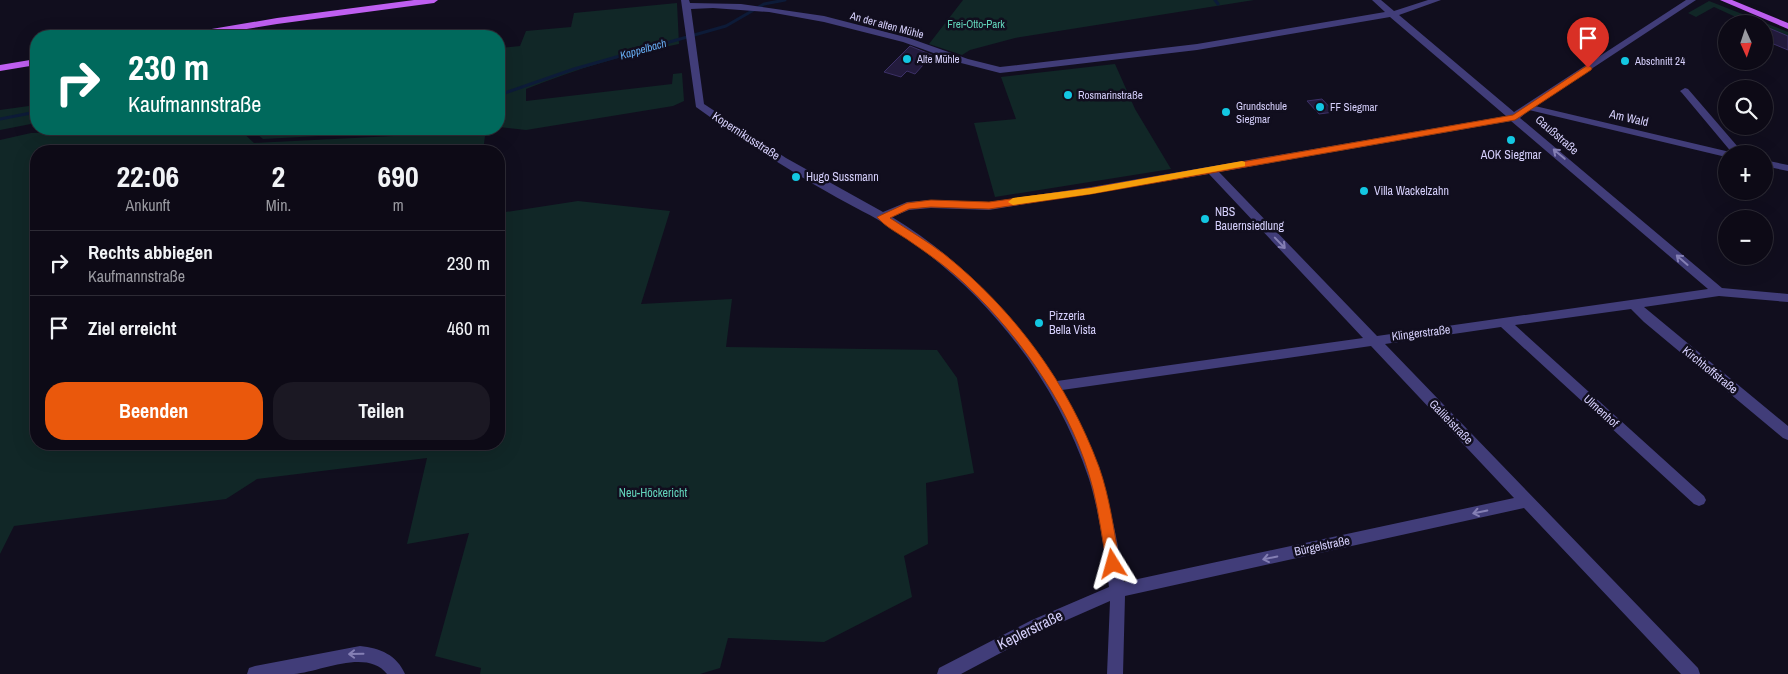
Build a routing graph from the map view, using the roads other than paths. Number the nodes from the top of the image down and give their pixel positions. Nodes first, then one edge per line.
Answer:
1 (434, 0) edge
2 (1376, 0) edge
3 (1437, 0) edge
4 (1692, 0) edge
5 (1724, 0) edge
6 (389, 3) edge
7 (685, 3) edge
8 (1392, 14) junction
9 (1788, 26) edge
10 (224, 30) edge
11 (30, 63) edge
12 (0, 68) edge
13 (1685, 91) dead end
14 (1527, 107) junction
15 (1515, 117) junction
16 (1731, 145) edge
17 (1718, 152) edge
18 (1773, 165) edge
19 (1788, 168) edge
20 (1211, 170) junction
21 (882, 217) junction
22 (1719, 292) junction
23 (1788, 298) edge
24 (1634, 304) junction
25 (1503, 322) junction
26 (1373, 340) junction
27 (1055, 386) junction
28 (1788, 434) edge
29 (1699, 500) dead end
30 (1527, 502) junction
31 (1117, 591) junction
32 (255, 674) edge
33 (397, 674) edge
34 (945, 674) edge
35 (1115, 674) edge
36 (1692, 674) edge

1 - 6 main road
2 - 8 street, Gaußstraße
3 - 8 street
4 - 14 street
5 - 9 main road
6 - 10 main road
7 - 8 street, An der alten Mühle
7 - 21 street, Kopernikusstraße
8 - 15 street, Gaußstraße
11 - 12 main road
13 - 16 street
14 - 15 street
14 - 17 street, Am Wald
15 - 20 street
22 -> 15 street, Gaußstraße
18 - 19 street
20 - 21 street
20 -> 26 street, Galileistraße
21 - 27 street, Kopernikusstraße
22 - 23 street, Klingerstraße
22 - 24 street, Klingerstraße
24 - 25 street, Klingerstraße
24 - 28 street, Kirchhoffstraße
25 - 26 street, Klingerstraße
25 - 29 street, Ulmenhof
26 - 27 street, Klingerstraße
26 - 30 street, Galileistraße
27 - 31 street, Kopernikusstraße
30 -> 31 street, Bürgelstraße
30 - 36 street, Galileistraße
31 - 34 street, Keplerstraße
31 - 35 street, Kopernikusstraße
33 -> 32 street

